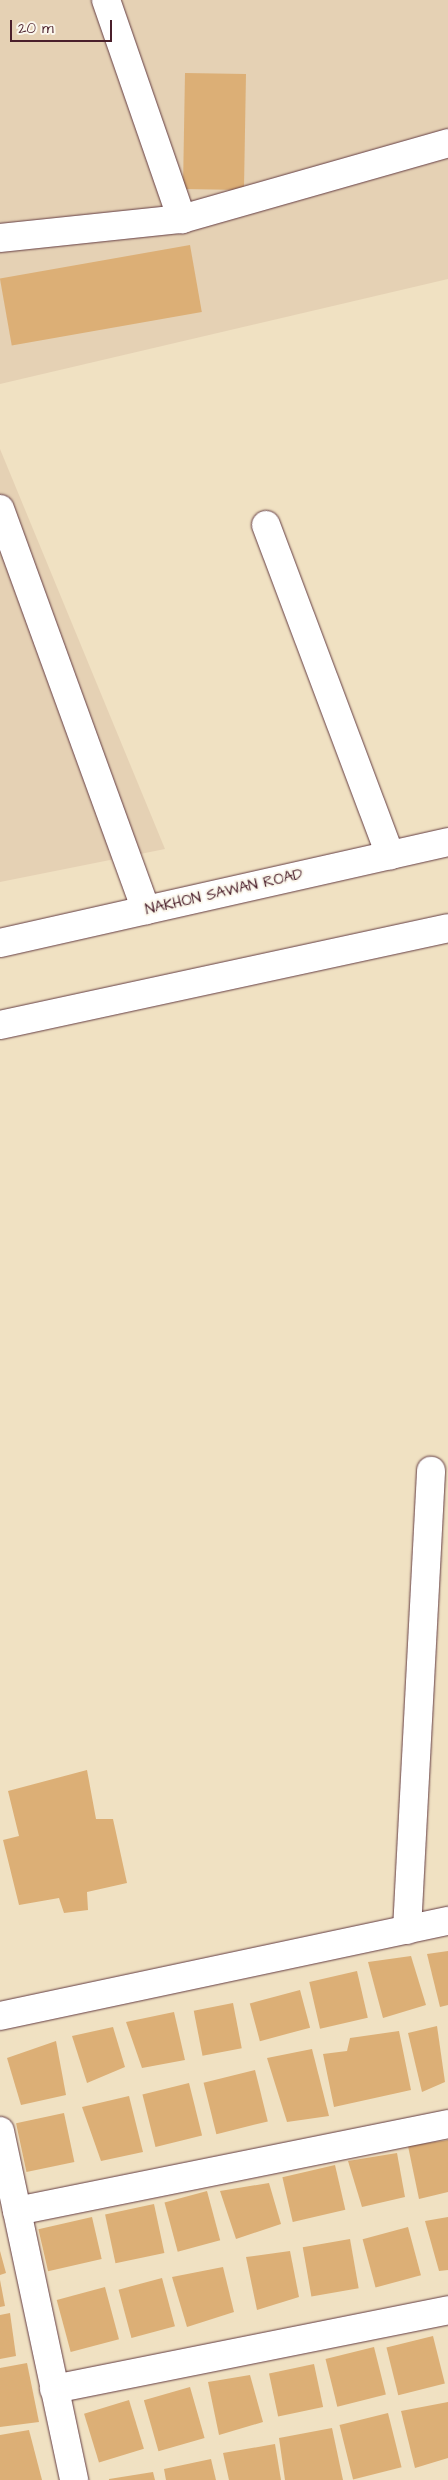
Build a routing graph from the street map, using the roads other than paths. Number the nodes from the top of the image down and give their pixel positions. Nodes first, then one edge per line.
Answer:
1 (106, 0) edge
2 (448, 143) edge
3 (182, 220) junction
4 (0, 238) edge
5 (0, 509) edge
6 (266, 525) dead end
7 (448, 842) edge
8 (390, 855) junction
9 (146, 910) junction
10 (448, 928) edge
11 (0, 943) edge
12 (0, 1025) edge
13 (431, 1471) dead end
14 (448, 1921) edge
15 (407, 1930) junction
16 (0, 2016) edge
17 (448, 2124) edge
18 (0, 2132) edge
19 (17, 2211) junction
20 (448, 2310) edge
21 (54, 2389) junction
22 (74, 2480) edge

1 - 3 street
2 - 3 street
3 - 4 street
5 - 9 street
6 - 8 street
7 - 8 street, NAKHON SAWAN ROAD
8 - 9 street, NAKHON SAWAN ROAD
9 - 11 street, NAKHON SAWAN ROAD
10 - 12 street
13 - 15 street
14 - 15 street
15 - 16 street
17 - 19 street
18 - 19 street
19 - 21 street
20 - 21 street
21 - 22 street

